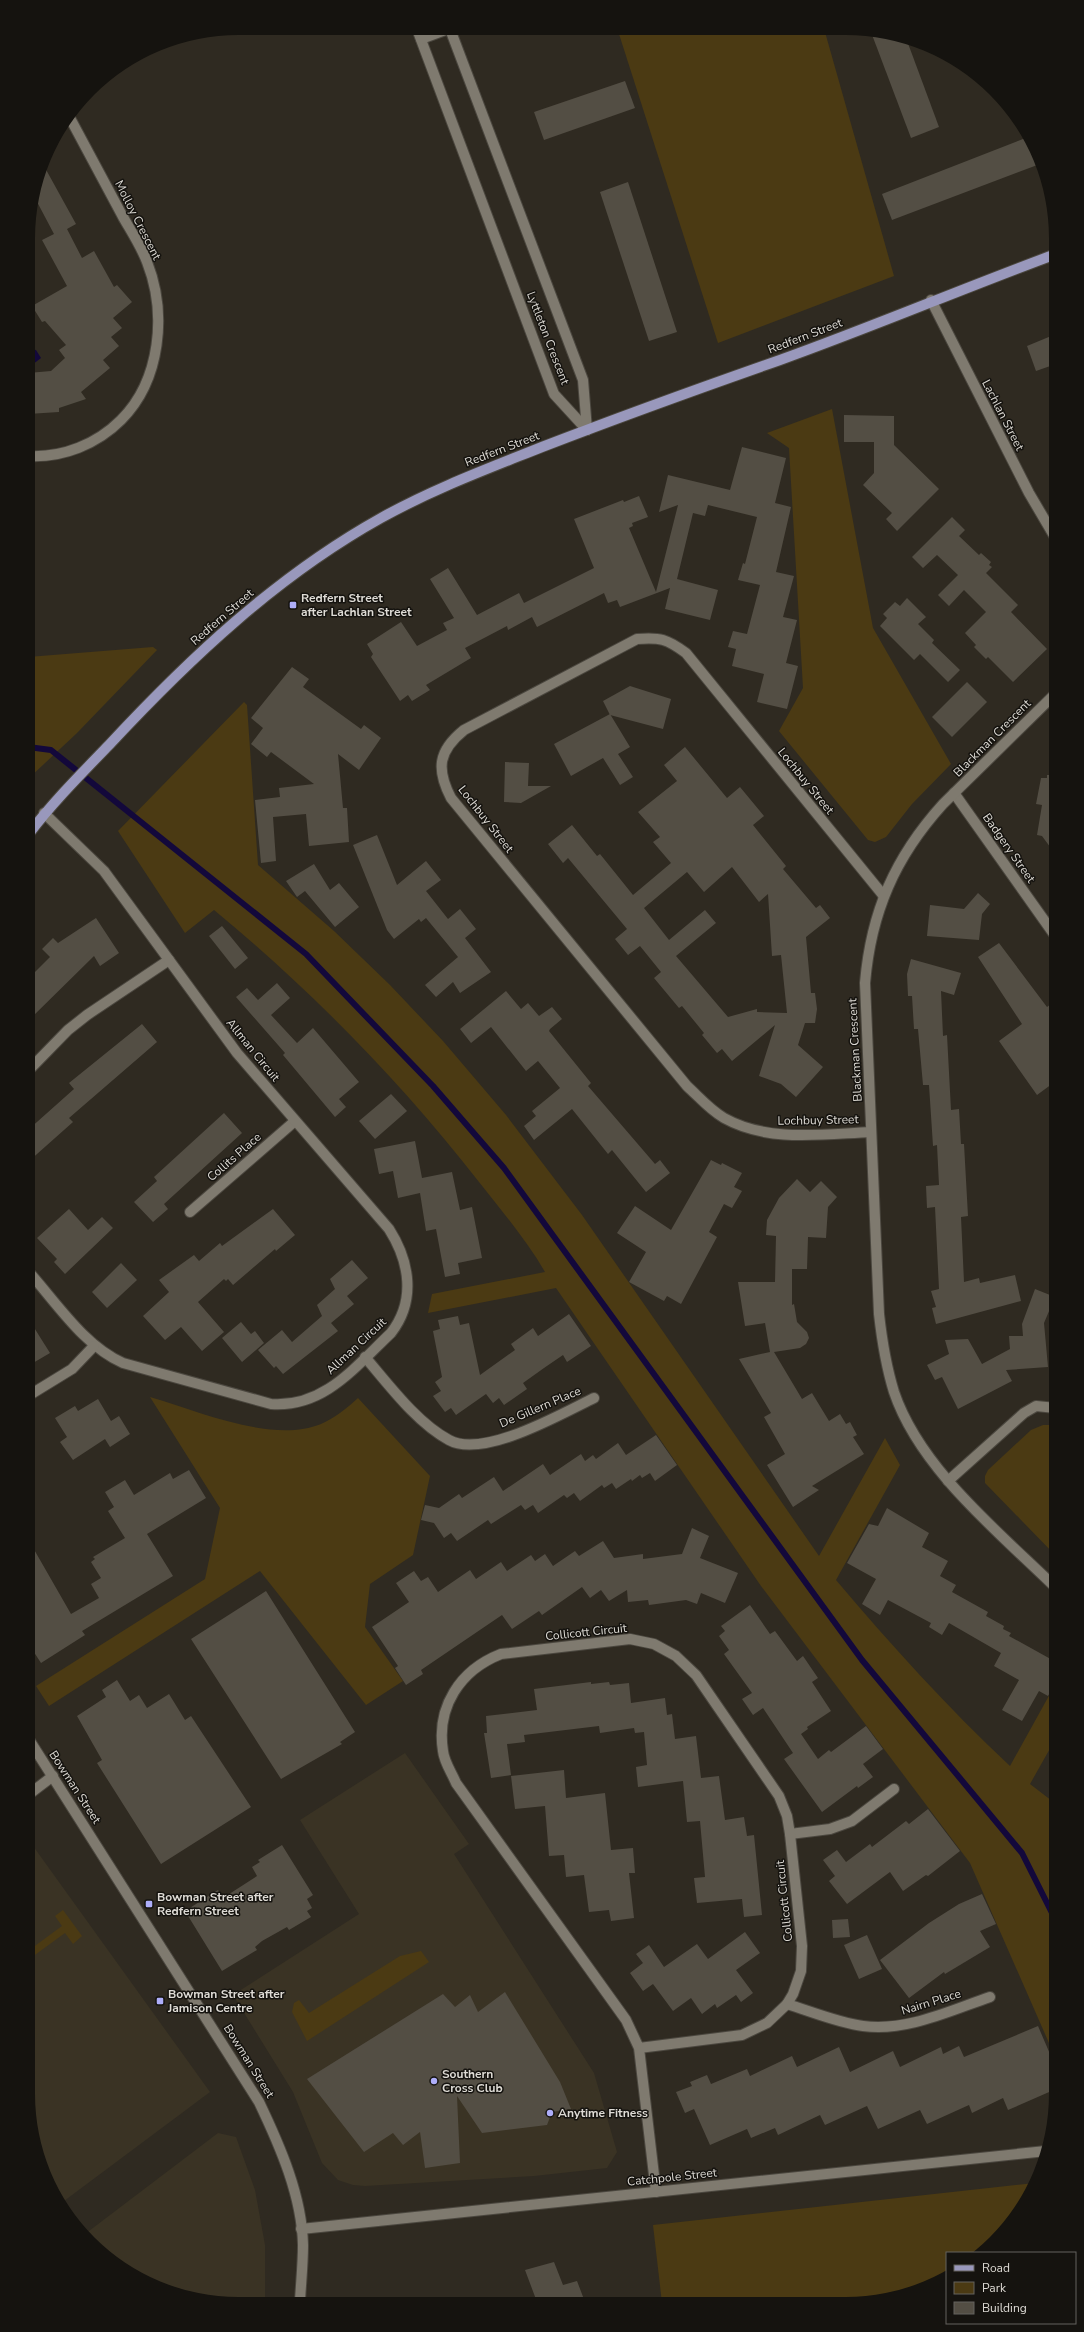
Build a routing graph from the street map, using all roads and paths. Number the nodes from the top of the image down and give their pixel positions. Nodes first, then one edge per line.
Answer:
1 (419, 35) edge
2 (432, 35) edge
3 (451, 35) edge
4 (421, 39) junction
5 (72, 121) edge
6 (1049, 257) edge
7 (931, 300) junction
8 (587, 430) junction
9 (35, 455) edge
10 (1049, 526) edge
11 (1049, 700) edge
12 (954, 793) junction
13 (44, 813) junction
14 (35, 820) edge
15 (35, 825) edge
16 (883, 895) junction
17 (1049, 927) edge
18 (169, 960) junction
19 (35, 1064) edge
20 (295, 1121) junction
21 (871, 1132) junction
22 (190, 1212) dead end
23 (35, 1279) edge
24 (94, 1346) junction
25 (365, 1358) junction
26 (35, 1392) edge
27 (594, 1398) dead end
28 (1049, 1407) edge
29 (948, 1481) junction
30 (1049, 1581) edge
31 (35, 1749) edge
32 (53, 1776) junction
33 (894, 1789) dead end
34 (35, 1790) edge
35 (790, 1834) junction
36 (990, 1997) dead end
37 (787, 2004) junction
38 (639, 2048) junction
39 (1040, 2152) edge
40 (656, 2192) junction
41 (301, 2229) junction
42 (300, 2297) edge

1 - 4 street, Lyttleton Crescent
2 - 4 street
3 - 8 street, Lyttleton Crescent
4 - 8 street, Lyttleton Crescent
5 - 9 street, Molloy Crescent
6 - 7 main road, Redfern Street
7 - 8 main road, Redfern Street
7 - 10 street, Lachlan Street
8 - 13 main road, Redfern Street
11 - 12 street, Blackman Crescent
12 - 16 street, Blackman Crescent
12 - 17 street, Badgery Street
13 - 14 main road, Redfern Street
13 - 15 main road, Redfern Street
13 - 18 street, Allman Circuit
16 - 21 street, Blackman Crescent
16 - 21 street, Lochbuy Street
18 - 19 street
18 - 20 street, Allman Circuit
20 - 22 street, Collits Place
20 - 25 street, Allman Circuit
21 - 29 street, Blackman Crescent
23 - 24 street, Allman Circuit
24 - 25 street, Allman Circuit
24 - 26 street
25 - 27 street, De Gillern Place
28 - 29 street
29 - 30 street, Blackman Crescent
31 - 32 street, Bowman Street
32 - 34 street
32 - 41 street, Bowman Street
33 - 35 street
35 - 37 street, Collicott Circuit
35 - 38 street, Collicott Circuit
36 - 37 street, Nairn Place
37 - 38 street, Collicott Circuit
38 - 40 street, Collicott Circuit
39 - 40 street, Catchpole Street
40 - 41 street, Catchpole Street
41 - 42 street, Bowman Street

